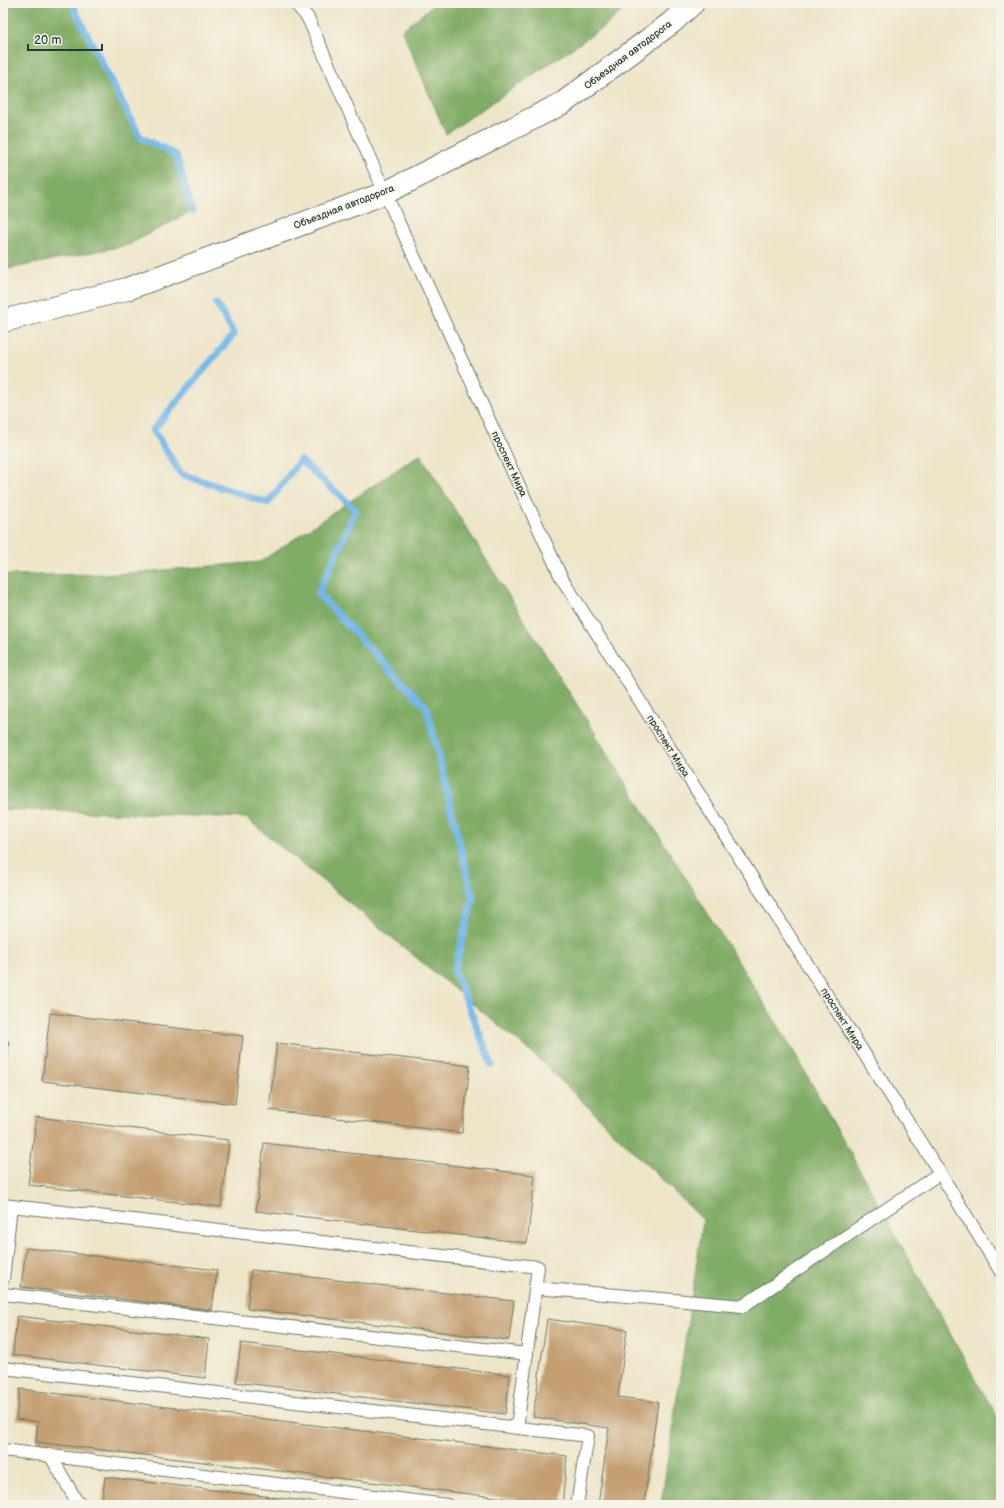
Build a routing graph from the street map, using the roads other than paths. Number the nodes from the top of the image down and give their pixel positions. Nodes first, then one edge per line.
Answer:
1 (295, 3) edge
2 (693, 3) edge
3 (385, 193) junction
4 (3, 321) edge
5 (940, 1173) junction
6 (7, 1205) edge
7 (1001, 1272) edge
8 (3, 1279) edge
9 (536, 1288) junction
10 (3, 1294) edge
11 (527, 1354) junction
12 (3, 1368) edge
13 (517, 1428) junction
14 (3, 1450) edge
15 (50, 1455) junction
16 (81, 1505) edge
17 (447, 1505) edge
18 (577, 1505) edge

1 - 3 lane, проспект Мира
2 - 3 street, Объездная автодорога
3 - 4 street, Объездная автодорога
3 - 5 lane, проспект Мира
5 - 7 lane, проспект Мира
5 - 9 lane
6 - 8 lane
6 - 9 lane
9 - 11 lane
10 - 11 lane
11 - 13 lane
12 - 13 lane
13 - 18 lane
14 - 15 lane
15 - 16 lane
15 - 17 lane

